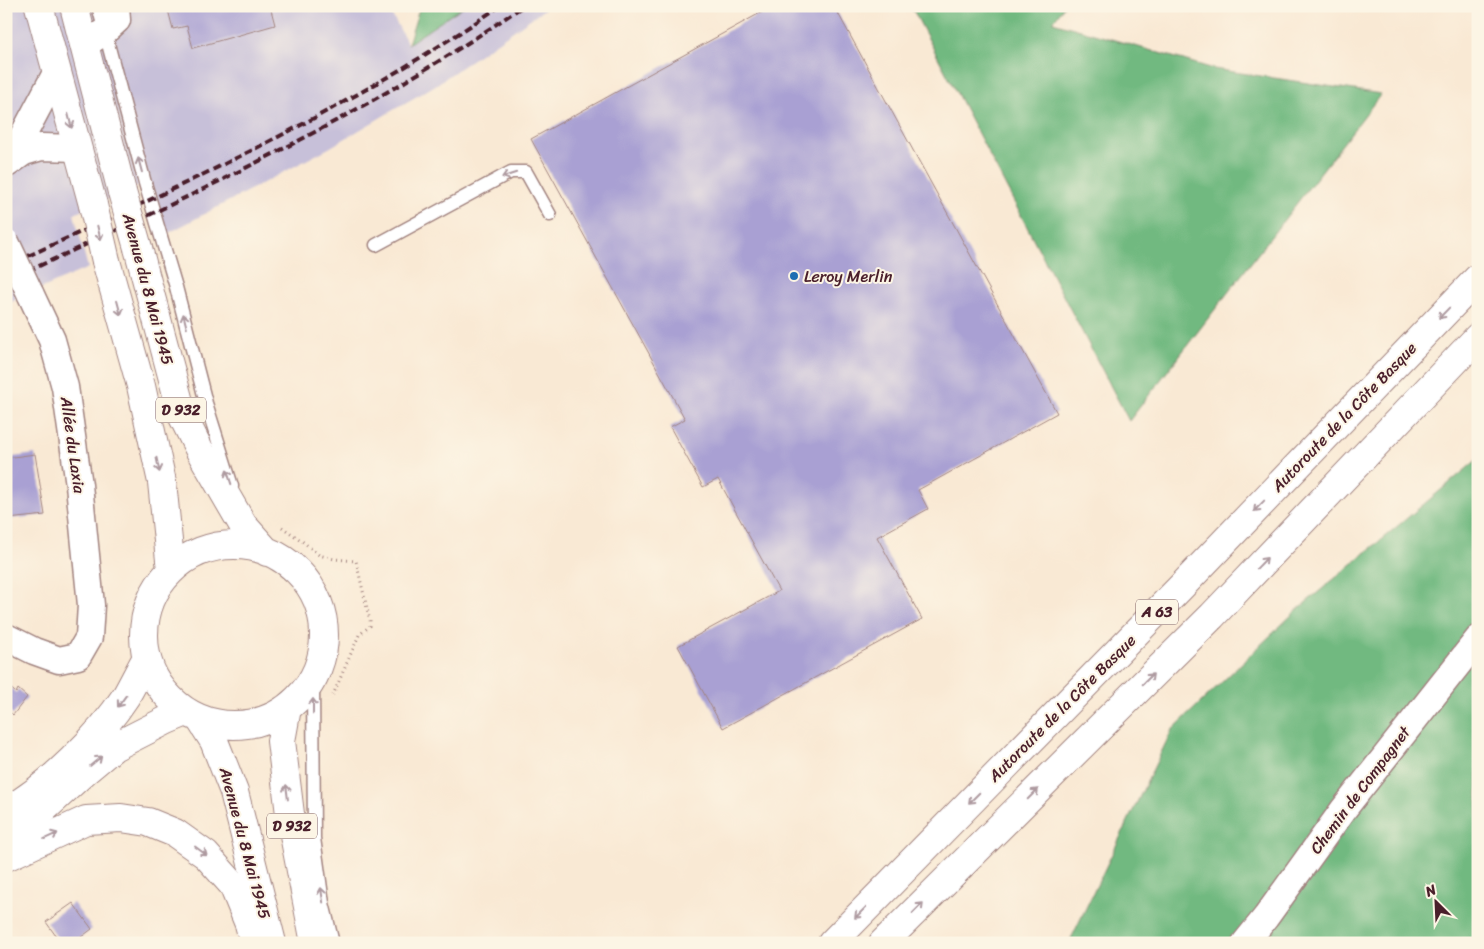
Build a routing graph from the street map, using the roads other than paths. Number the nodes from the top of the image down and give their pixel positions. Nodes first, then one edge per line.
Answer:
1 (39, 6) edge
2 (74, 6) edge
3 (98, 6) edge
4 (116, 6) edge
5 (94, 39) junction
6 (58, 71) junction
7 (77, 148) junction
8 (7, 163) edge
9 (550, 215) dead end
10 (6, 242) edge
11 (376, 245) dead end
12 (1478, 278) edge
13 (1478, 337) edge
14 (267, 552) junction
15 (171, 570) junction
16 (6, 637) edge
17 (1478, 639) edge
18 (146, 659) junction
19 (313, 679) junction
20 (287, 708) junction
21 (193, 716) junction
22 (6, 811) edge
23 (6, 839) edge
24 (6, 856) edge
25 (254, 943) edge
26 (272, 943) edge
27 (315, 943) edge
28 (333, 943) edge
29 (832, 943) edge
30 (883, 943) edge
31 (1245, 943) edge

1 - 6 main road, Avenue du 8 Mai 1945 / D 932
2 - 5 main road, Avenue du 8 Mai 1945 / D 932
3 - 5 lane
4 - 5 street
14 -> 5 lane
5 - 14 main road, Avenue du 8 Mai 1945 / D 932, bridge
6 -> 7 main road, Avenue du 8 Mai 1945 / D 932
6 - 8 street
7 - 8 street
7 -> 15 main road, Avenue du 8 Mai 1945 / D 932, bridge
9 -> 11 lane
10 - 16 street, Allée du Laxia, bridge
12 -> 29 main road, Autoroute de la Côte Basque / A 63
30 -> 13 main road, A 63
14 - 15 main road
14 - 19 main road
15 - 18 main road
17 - 31 street, Chemin de Compagnet
18 - 21 main road
18 -> 22 main road
19 - 20 main road
28 -> 19 lane
20 - 21 main road
27 -> 20 main road, D 932
23 -> 21 main road
21 - 26 main road, Avenue du 8 Mai 1945 / D 932
24 -> 25 main road

